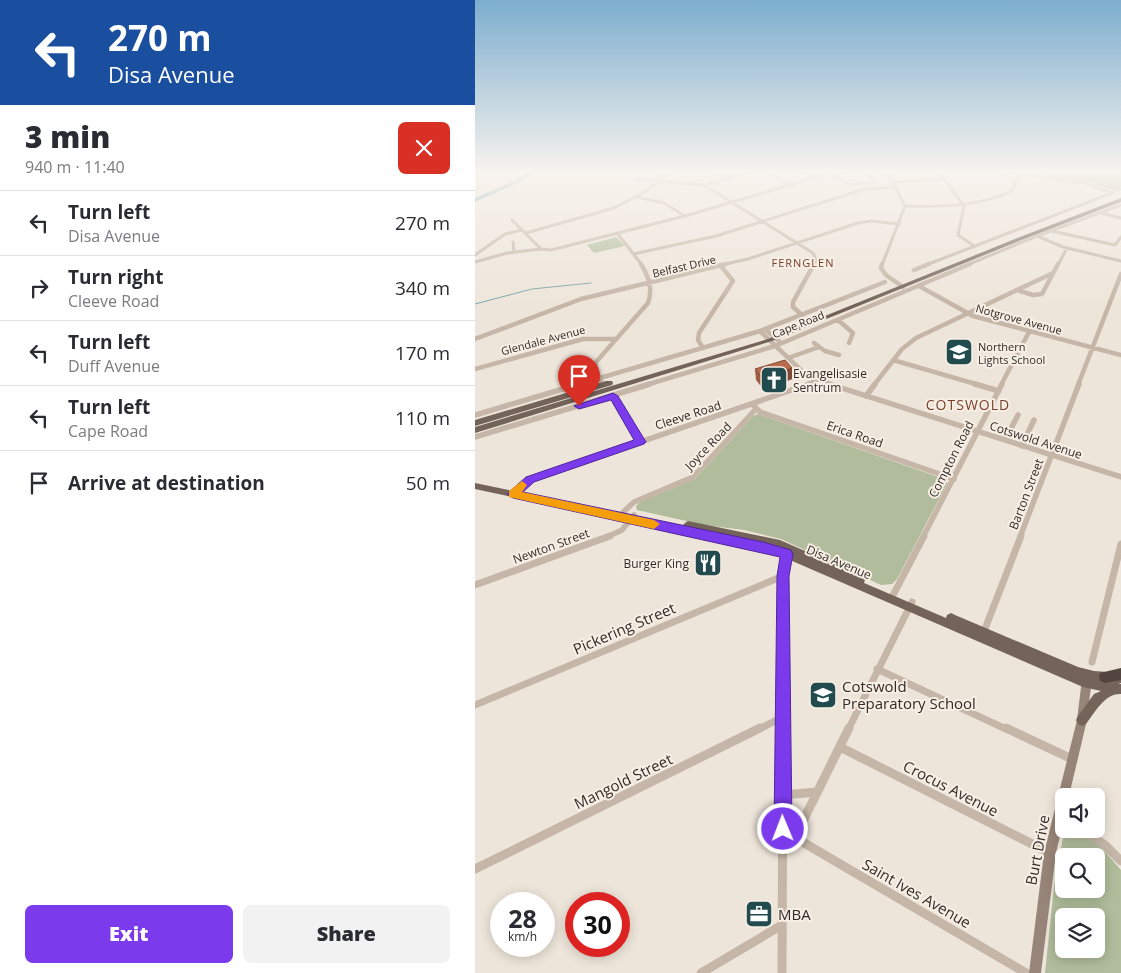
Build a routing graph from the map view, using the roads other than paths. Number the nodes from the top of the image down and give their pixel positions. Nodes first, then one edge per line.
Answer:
1 (590, 215) edge
2 (754, 215) edge
3 (781, 215) edge
4 (902, 215) edge
5 (961, 215) edge
6 (1054, 215) edge
7 (1076, 215) edge
8 (1081, 215) edge
9 (1094, 215) edge
10 (685, 216) edge
11 (512, 220) dead end
12 (763, 221) junction
13 (899, 224) junction
14 (524, 231) junction
15 (1052, 231) junction
16 (617, 234) junction
17 (1032, 234) junction
18 (1121, 237) edge
19 (513, 242) dead end
20 (797, 243) junction
21 (974, 246) junction
22 (1067, 248) junction
23 (542, 250) junction
24 (476, 252) edge
25 (514, 252) junction
26 (633, 254) junction
27 (1121, 261) edge
28 (475, 262) edge
29 (721, 266) junction
30 (914, 270) dead end
31 (1053, 273) junction
32 (1121, 274) edge
33 (651, 282) junction
34 (885, 282) dead end
35 (900, 286) junction
36 (919, 286) junction
37 (1017, 290) junction
38 (966, 313) junction
39 (802, 315) junction
40 (838, 320) junction
41 (1029, 332) junction
42 (771, 337) junction
43 (616, 338) junction
44 (475, 339) edge
45 (814, 343) dead end
46 (849, 343) dead end
47 (819, 347) junction
48 (703, 348) junction
49 (1093, 348) junction
50 (839, 355) dead end
51 (1121, 355) edge
52 (788, 358) junction
53 (893, 360) junction
54 (475, 369) edge
55 (817, 380) junction
56 (607, 387) junction
57 (999, 391) junction
58 (866, 396) junction
59 (754, 407) junction
60 (475, 415) edge
61 (1018, 415) dead end
62 (1034, 420) dead end
63 (475, 423) edge
64 (475, 430) edge
65 (978, 432) junction
66 (475, 437) edge
67 (1005, 440) junction
68 (640, 442) junction
69 (1022, 446) junction
70 (1051, 455) junction
71 (1121, 477) edge
72 (954, 478) junction
73 (475, 480) edge
74 (475, 486) edge
75 (515, 492) junction
76 (620, 515) junction
77 (633, 518) junction
78 (1121, 544) edge
79 (788, 551) junction
80 (783, 576) junction
81 (475, 585) edge
82 (893, 596) junction
83 (910, 604) junction
84 (983, 635) junction
85 (1092, 662) dead end
86 (877, 669) junction
87 (1121, 674) edge
88 (1105, 677) junction
89 (1087, 679) junction
90 (1120, 685) edge
91 (475, 704) edge
92 (783, 717) junction
93 (1082, 720) junction
94 (840, 747) junction
95 (1072, 760) junction
96 (1066, 788) edge
97 (817, 792) junction
98 (783, 795) junction
99 (1055, 836) edge
100 (794, 837) junction
101 (1095, 838) edge
102 (783, 846) junction
103 (1050, 853) junction
104 (1121, 862) edge
105 (475, 869) edge
106 (782, 925) junction
107 (701, 973) edge
108 (782, 973) edge
109 (1026, 973) edge
110 (1035, 973) edge

1 - 14 street
2 - 12 street
3 - 12 street
4 - 13 street
5 - 21 street
6 - 21 street
7 - 17 main road, Cape Road
8 - 17 main road, Cape Road
9 - 15 street, Cape Road
10 - 16 street
11 - 14 street
12 - 20 street
12 - 26 street
13 - 20 street, Belfast Drive
13 - 35 street
14 - 23 street
14 - 24 street
15 - 17 street, Cape Road
15 - 18 street
16 - 23 street
16 - 26 street
17 - 22 street
17 - 35 main road, Cape Road
17 - 36 street, Cape Road
19 - 25 street
20 - 29 street, Belfast Drive
20 - 39 street
21 - 30 street
22 - 27 street
22 - 31 street
23 - 25 street
25 - 28 street
26 - 33 street
29 - 33 street, Belfast Drive
29 - 48 street
31 - 37 street
31 - 37 street
32 - 49 street, Barton Street
33 - 43 street
33 - 44 street, Belfast Drive
34 - 39 street, Cape Road
35 - 42 main road, Cape Road
36 - 38 street, Notgrove Avenue
36 - 40 street, Cape Road
37 - 38 street
38 - 41 street, Notgrove Avenue
38 - 53 street
39 - 42 street, Cape Road
40 - 42 street, Cape Road
40 - 46 street
41 - 49 street, Notgrove Avenue
41 - 57 street, Compton Road
42 - 48 street, Cape Road
42 - 52 street, Cotswold Avenue
42 - 56 main road, Cape Road
42 - 56 street, Cape Road
43 - 54 street, Glendale Avenue
43 - 56 street
45 - 47 street
47 - 50 street
47 - 52 street
48 - 56 street, Cape Road
49 - 51 street, Notgrove Avenue
49 - 70 street, Barton Street
52 - 55 street, Cotswold Avenue
53 - 57 street
53 - 58 street
55 - 58 street, Cotswold Avenue
55 - 59 street, Cleeve Road
56 - 60 street, Cape Road
56 - 63 main road, Cape Road
56 - 64 main road, Cape Road
56 - 66 street, Cape Road
56 - 68 street
57 - 65 street, Compton Road
58 - 65 street, Cotswold Avenue
59 - 68 street, Cleeve Road
59 - 72 street, Erica Road
59 - 76 street, Joyce Road
61 - 67 street
62 - 69 street
65 - 67 street, Cotswold Avenue
65 - 72 street, Compton Road
67 - 69 street, Cotswold Avenue
68 - 75 street, Cleeve Road
69 - 70 street, Cotswold Avenue
70 - 71 street, Cotswold Avenue
70 - 84 street, Barton Street
72 - 82 street, Compton Road
73 - 75 main road, Disa Avenue
74 - 75 main road, Disa Avenue
75 - 76 main road, Disa Avenue
76 - 77 main road, Disa Avenue
77 - 79 main road, Disa Avenue
77 - 81 street, Newton Street
78 - 85 street
79 - 80 street
79 - 82 main road, Disa Avenue
80 - 91 street, Pickering Street
80 - 92 street
82 - 83 main road, Disa Avenue
83 - 84 main road, Disa Avenue
83 - 86 street
84 - 89 main road, Disa Avenue
86 - 94 street
86 - 95 street
87 - 88 highway
88 - 89 main road, Disa Avenue
88 - 90 main road, Disa Avenue
89 - 90 main road, Disa Avenue
89 - 93 street, Burt Drive
90 - 93 main road
92 - 98 street
92 - 105 street, Mangold Street
93 - 95 street, Burt Drive
94 - 97 street
94 - 103 street, Crocus Avenue
95 - 96 street, Burt Drive
97 - 98 street
97 - 100 street
98 - 102 street
99 - 103 street, Burt Drive
100 - 102 street
100 - 109 street, Saint Ives Avenue
101 - 104 street
102 - 106 street
103 - 110 street, Burt Drive
106 - 107 street
106 - 108 street

